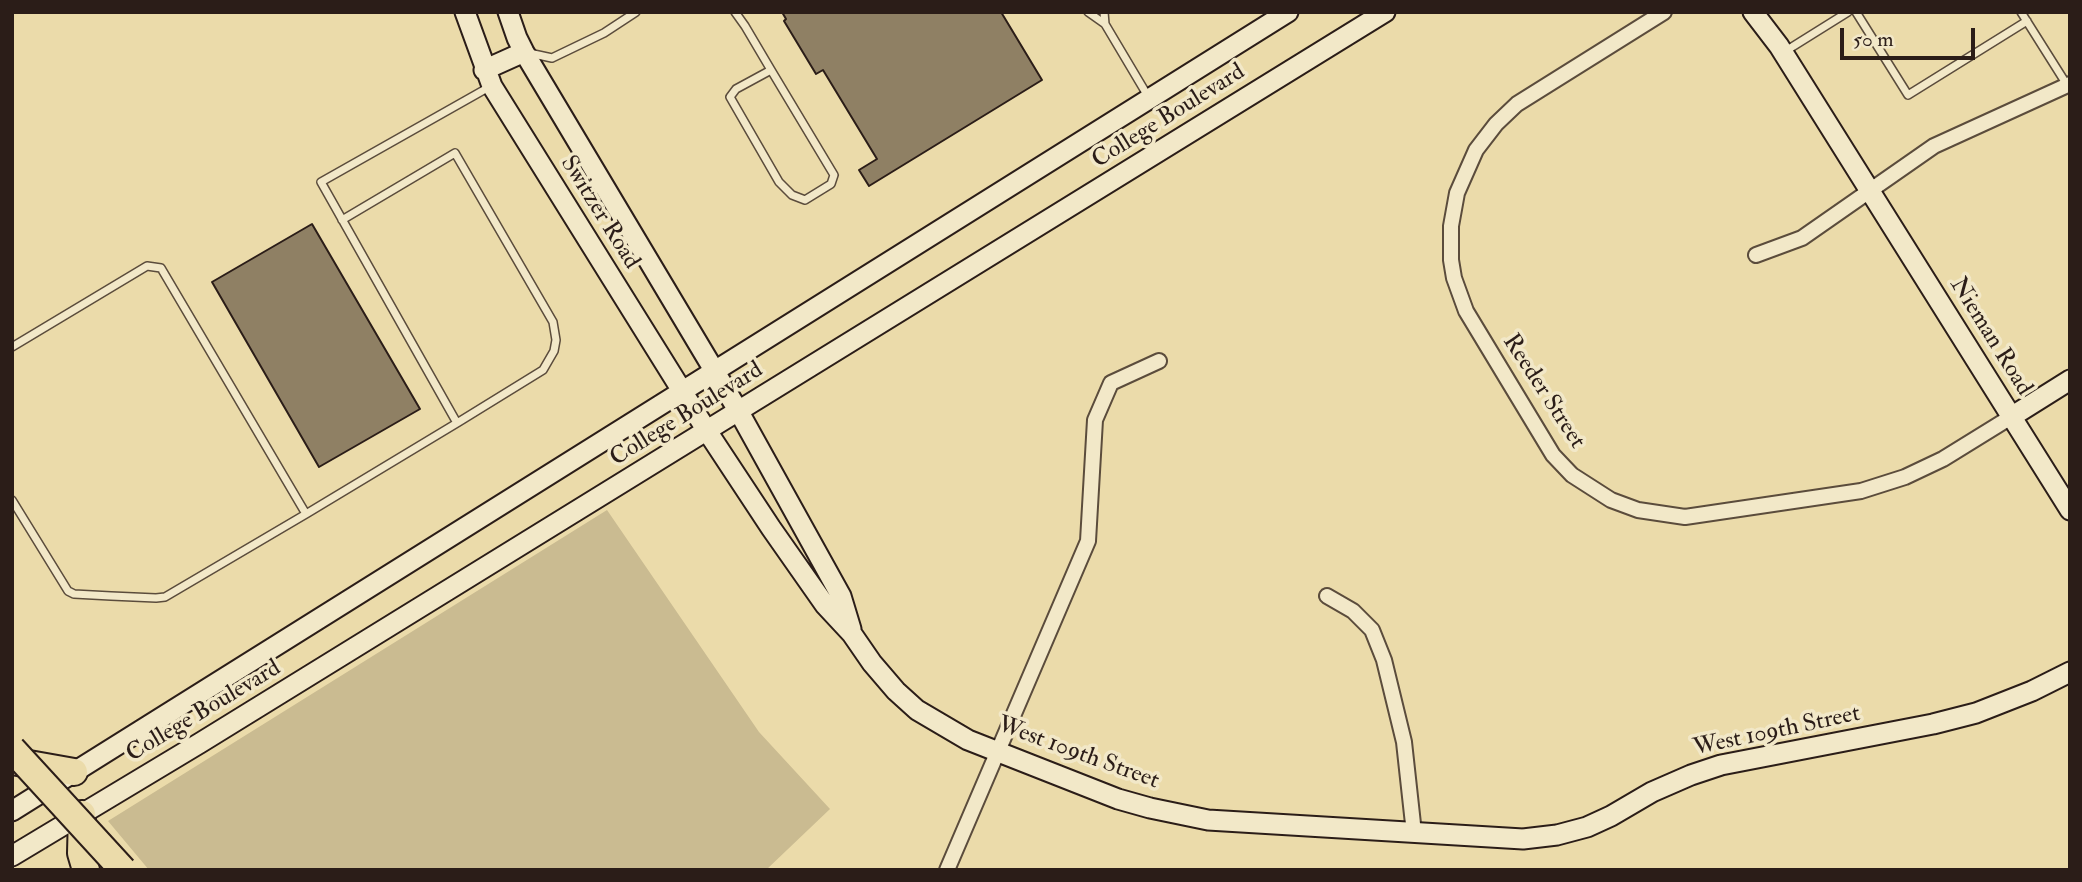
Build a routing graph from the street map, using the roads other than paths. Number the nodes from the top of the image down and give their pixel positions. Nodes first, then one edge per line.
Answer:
1 (466, 12) edge
2 (508, 12) edge
3 (636, 12) edge
4 (735, 12) edge
5 (1088, 12) edge
6 (1104, 12) edge
7 (1288, 12) edge
8 (1385, 12) edge
9 (1664, 12) edge
10 (1753, 12) edge
11 (1848, 12) edge
12 (1856, 12) edge
13 (2021, 12) edge
14 (2027, 21) junction
15 (1105, 24) junction
16 (524, 52) junction
17 (1783, 53) junction
18 (771, 70) junction
19 (488, 78) junction
20 (2068, 85) edge
21 (1149, 99) junction
22 (1870, 191) junction
23 (342, 220) junction
24 (1756, 256) dead end
25 (12, 346) edge
26 (1159, 361) dead end
27 (715, 370) junction
28 (2070, 380) edge
29 (682, 391) junction
30 (739, 412) junction
31 (2011, 417) junction
32 (457, 423) junction
33 (707, 431) junction
34 (12, 500) edge
35 (2070, 510) edge
36 (795, 513) junction
37 (306, 514) junction
38 (771, 528) junction
39 (1327, 596) dead end
40 (852, 634) junction
41 (2070, 672) edge
42 (12, 749) edge
43 (997, 752) junction
44 (12, 761) edge
45 (74, 772) junction
46 (12, 811) edge
47 (82, 814) junction
48 (1414, 833) junction
49 (12, 856) edge
50 (86, 870) edge
51 (123, 870) edge
52 (947, 870) edge

1 - 19 main road, Switzer Road
2 - 16 main road, Switzer Road
3 - 16 lane
4 - 18 lane
5 - 15 lane
6 - 15 lane
7 - 21 main road, College Boulevard
8 - 30 main road, College Boulevard
9 - 31 street, Reeder Street
10 - 17 main road, Nieman Road
11 - 17 lane
12 - 14 lane
13 - 14 lane
14 - 20 lane
15 - 21 lane
16 - 19 main road
16 - 27 main road, Switzer Road
17 - 22 main road, Nieman Road
18 - 18 lane
19 - 23 lane
19 - 29 main road, Switzer Road
20 - 22 street
21 - 27 main road, College Boulevard
22 - 24 street
22 - 31 main road, Nieman Road
23 - 32 lane
23 - 32 lane
25 - 37 lane
26 - 43 street
27 - 29 main road, College Boulevard
27 - 30 main road, Switzer Road
28 - 31 main road
29 - 33 main road, Switzer Road
29 - 45 main road, College Boulevard
30 - 33 main road, College Boulevard
30 - 36 main road, West 109th Street
31 - 35 main road, Nieman Road
32 - 37 lane
33 - 38 main road, West 109th Street
33 - 47 main road, College Boulevard
34 - 37 lane
36 - 38 main road
36 - 40 main road, West 109th Street
38 - 40 main road, West 109th Street
39 - 48 street
40 - 43 main road, West 109th Street
41 - 48 main road, West 109th Street
42 - 51 highway, bridge
43 - 48 main road, West 109th Street
43 - 52 street
44 - 45 highway
45 - 46 main road, College Boulevard
47 - 49 main road, College Boulevard
47 - 50 highway

